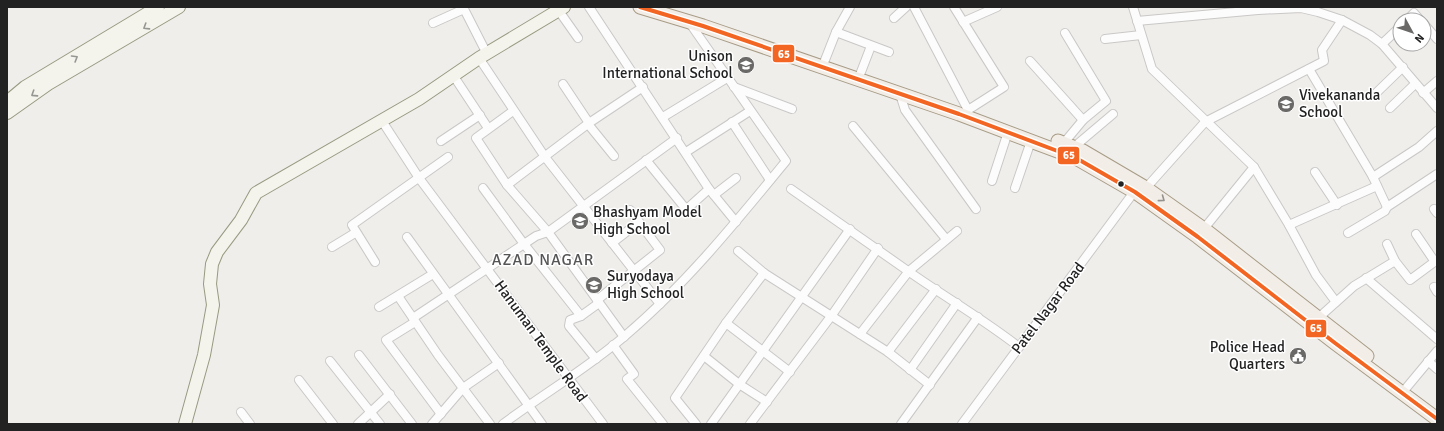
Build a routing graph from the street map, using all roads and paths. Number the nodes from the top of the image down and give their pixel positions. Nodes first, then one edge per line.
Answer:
1 (158, 7) edge
2 (179, 7) edge
3 (589, 7) edge
4 (640, 7) edge
5 (671, 7) edge
6 (850, 7) edge
7 (906, 7) edge
8 (914, 7) edge
9 (954, 7) edge
10 (997, 7) edge
11 (1133, 7) edge
12 (463, 8) edge
13 (559, 9) edge
14 (894, 18) dead end
15 (1342, 20) junction
16 (1137, 21) junction
17 (689, 22) junction
18 (963, 22) junction
19 (433, 23) dead end
20 (836, 32) junction
21 (1065, 33) dead end
22 (1141, 35) junction
23 (1392, 35) edge
24 (578, 38) dead end
25 (1105, 39) dead end
26 (1382, 44) junction
27 (871, 46) junction
28 (889, 52) dead end
29 (483, 56) junction
30 (825, 60) junction
31 (1030, 61) dead end
32 (1403, 67) junction
33 (1309, 69) junction
34 (861, 72) junction
35 (453, 75) junction
36 (728, 78) junction
37 (1437, 81) edge
38 (563, 84) dead end
39 (1415, 84) junction
40 (733, 86) junction
41 (643, 87) junction
42 (1423, 93) junction
43 (900, 94) junction
44 (1374, 95) dead end
45 (7, 102) edge
46 (1390, 108) dead end
47 (1437, 108) edge
48 (792, 109) dead end
49 (968, 110) junction
50 (750, 111) junction
51 (513, 112) junction
52 (7, 113) edge
53 (1113, 114) dead end
54 (480, 115) junction
55 (663, 118) junction
56 (1083, 120) junction
57 (382, 122) junction
58 (732, 122) junction
59 (1205, 122) junction
60 (589, 124) junction
61 (853, 126) dead end
62 (488, 128) junction
63 (1437, 131) edge
64 (1008, 132) junction
65 (677, 138) junction
66 (440, 141) dead end
67 (1031, 141) junction
68 (1069, 146) junction
69 (686, 152) junction
70 (614, 156) dead end
71 (448, 157) dead end
72 (545, 157) junction
73 (646, 160) junction
74 (1254, 167) junction
75 (1315, 172) dead end
76 (1437, 174) edge
77 (1372, 177) junction
78 (419, 178) junction
79 (736, 178) dead end
80 (770, 180) junction
81 (992, 181) dead end
82 (507, 185) junction
83 (1377, 186) junction
84 (482, 188) dead end
85 (1015, 188) dead end
86 (1140, 188) junction
87 (791, 189) dead end
88 (711, 192) junction
89 (584, 205) junction
90 (1337, 205) junction
91 (1388, 207) junction
92 (976, 209) dead end
93 (630, 210) dead end
94 (639, 222) junction
95 (736, 222) junction
96 (1289, 224) junction
97 (850, 229) junction
98 (957, 231) dead end
99 (548, 232) junction
100 (355, 233) junction
101 (1201, 233) junction
102 (1348, 233) dead end
103 (1416, 234) dead end
104 (408, 237) dead end
105 (946, 239) junction
106 (524, 244) junction
107 (612, 244) junction
108 (1387, 244) dead end
109 (332, 247) dead end
110 (878, 248) junction
111 (738, 251) dead end
112 (1395, 260) junction
113 (1436, 261) edge
114 (375, 262) dead end
115 (488, 269) junction
116 (633, 271) junction
117 (908, 271) junction
118 (764, 273) junction
119 (433, 274) junction
120 (1366, 278) junction
121 (936, 289) junction
122 (447, 294) junction
123 (398, 296) junction
124 (803, 296) junction
125 (598, 302) junction
126 (1336, 302) junction
127 (957, 303) junction
128 (660, 304) junction
129 (379, 307) dead end
130 (832, 315) junction
131 (581, 316) junction
132 (978, 317) junction
133 (414, 320) junction
134 (1315, 321) junction
135 (726, 323) junction
136 (860, 334) junction
137 (624, 337) junction
138 (1437, 339) edge
139 (613, 345) junction
140 (1019, 347) junction
141 (763, 351) junction
142 (1437, 351) edge
143 (888, 352) junction
144 (360, 354) dead end
145 (704, 356) junction
146 (596, 359) junction
147 (330, 360) dead end
148 (1428, 361) junction
149 (499, 364) junction
150 (1437, 368) edge
151 (910, 370) junction
152 (790, 372) junction
153 (568, 377) junction
154 (299, 380) dead end
155 (739, 384) junction
156 (930, 385) junction
157 (1407, 387) junction
158 (463, 388) junction
159 (390, 394) junction
160 (767, 402) junction
161 (529, 404) junction
162 (1437, 409) edge
163 (370, 410) junction
164 (241, 412) dead end
165 (1437, 419) edge
166 (438, 420) edge
167 (185, 424) edge
168 (250, 424) edge
169 (333, 424) edge
170 (358, 424) edge
171 (380, 424) edge
172 (412, 424) edge
173 (490, 424) edge
174 (503, 424) edge
175 (542, 424) edge
176 (603, 424) edge
177 (663, 424) edge
178 (696, 424) edge
179 (711, 424) edge
180 (750, 424) edge
181 (901, 424) edge
182 (962, 424) edge

45 -> 1 street
2 -> 52 street
3 - 41 street
4 - 17 main road
5 - 30 main road
6 - 20 street
7 - 14 street
8 - 49 street
9 - 18 street
10 - 18 street
11 - 16 street
12 - 19 street
12 - 29 street
13 - 24 street
13 - 29 street
15 - 16 street
15 - 26 street
15 - 33 street
16 - 22 street
17 - 36 street
17 - 43 main road
18 - 49 street
20 - 27 street
20 - 30 street
21 - 56 street
22 - 25 street
22 - 59 street
23 - 26 street
26 - 32 street
27 - 28 street
27 - 34 street
29 - 35 street
29 - 51 street
30 - 34 main road
31 - 56 street
32 - 39 street
32 - 44 street
33 - 59 street
33 - 77 street
34 - 49 main road
35 - 54 street
35 - 57 street
36 - 40 street
36 - 55 street
37 - 42 street
38 - 60 street
39 - 42 street
39 - 46 street
40 - 48 street
40 - 50 street
41 - 55 street
41 - 60 street
42 - 47 street
43 - 64 main road
43 - 92 street
49 - 68 main road
50 - 58 street
50 - 80 street
51 - 62 street
51 - 72 street
53 - 68 street
54 - 62 street
54 - 66 street
55 - 65 street
56 - 68 street
57 - 78 street, Hanuman Temple Road
57 - 167 street
58 - 69 street
58 - 80 street
59 - 74 street
59 - 86 street, Patel Nagar Road
60 - 70 street
60 - 72 street
61 - 105 street
62 - 82 street
63 - 77 street
64 - 67 main road
64 - 81 street
65 - 69 street
65 - 73 street
67 - 85 street
67 - 86 main road
68 - 86 main road
69 - 88 street
71 - 78 street
72 - 82 street
72 - 89 street
73 - 88 street
73 - 89 street
74 - 96 street
74 - 101 street
75 - 90 street
76 - 91 street
77 - 83 street
78 - 100 street
78 - 115 street, Hanuman Temple Road
79 - 88 street
80 - 95 street
82 - 99 street
83 - 90 street
83 - 91 street
84 - 106 street
86 - 101 main road
86 - 140 street, Patel Nagar Road
87 - 97 street
88 - 95 street
89 - 99 street
89 - 107 street
90 - 96 street
91 - 102 street
93 - 94 street
94 - 107 street
94 - 116 street
95 - 128 street
96 - 126 street
97 - 110 street
97 - 124 street
98 - 105 street
99 - 106 street
99 - 125 street
100 - 109 street
100 - 114 street
101 - 134 main road
103 - 113 street
104 - 119 street
105 - 117 street
106 - 115 street
106 - 131 street
107 - 116 street
108 - 112 street
110 - 117 street
110 - 130 street
111 - 118 street
112 - 113 street
112 - 120 street
115 - 122 street
115 - 153 street, Hanuman Temple Road
116 - 125 street
116 - 128 street
117 - 121 street
117 - 136 street
118 - 124 street
118 - 135 street
119 - 122 street
119 - 123 street
120 - 126 street
120 - 138 street
121 - 127 street
121 - 143 street
122 - 133 street
122 - 149 street
123 - 129 street
123 - 133 street
124 - 130 street
124 - 141 street
125 - 131 street
125 - 137 street
126 - 134 street
127 - 132 street
127 - 151 street
128 - 137 street
130 - 136 street
130 - 152 street
131 - 146 street
132 - 140 street
132 - 156 street
133 - 158 street
133 - 166 street
134 - 157 main road
134 - 165 main road
135 - 141 street
135 - 145 street
136 - 143 street
137 - 139 street
139 - 146 street
139 - 177 street
140 - 182 street, Patel Nagar Road
141 - 152 street
141 - 155 street
142 - 148 street
143 - 151 street
144 - 159 street
145 - 155 street
145 - 178 street
146 - 153 street
147 - 163 street
148 - 150 street
148 - 157 street
149 - 158 street
149 - 161 street
151 - 156 street
152 - 160 street
153 - 161 street
153 - 176 street, Hanuman Temple Road
154 - 169 street
155 - 160 street
155 - 179 street
156 - 181 street
157 - 162 main road
158 - 166 street
158 - 173 street
159 - 163 street
159 - 172 street
160 - 180 street
161 - 174 street
161 - 175 street
163 - 170 street
163 - 171 street
164 - 168 street

